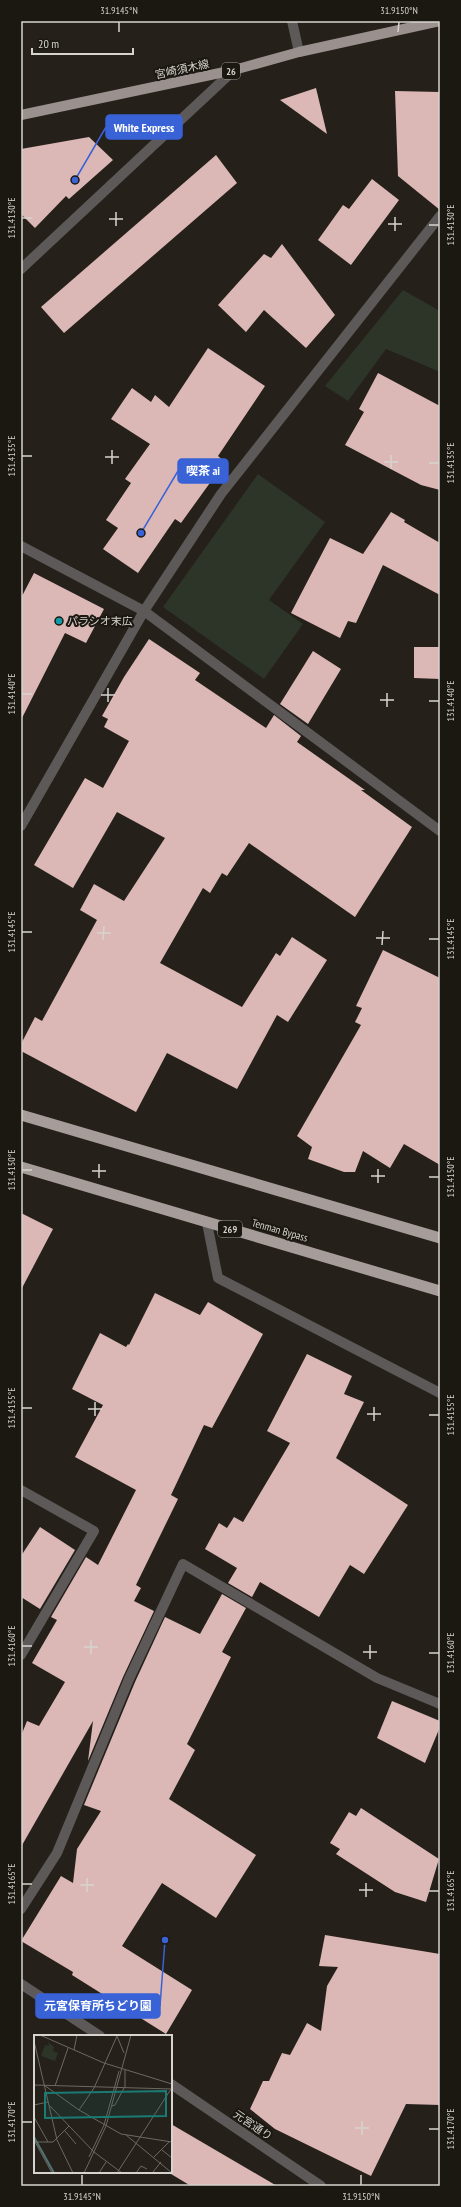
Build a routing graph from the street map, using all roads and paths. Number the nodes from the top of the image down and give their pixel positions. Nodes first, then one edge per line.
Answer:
1 (292, 21) edge
2 (440, 21) edge
3 (299, 52) junction
4 (234, 70) junction
5 (21, 116) edge
6 (440, 216) edge
7 (21, 269) edge
8 (21, 546) edge
9 (144, 611) junction
10 (21, 826) edge
11 (440, 831) edge
12 (21, 1115) edge
13 (21, 1167) edge
14 (207, 1223) junction
15 (440, 1238) edge
16 (440, 1291) edge
17 (440, 1393) edge
18 (21, 1490) edge
19 (21, 1655) edge
20 (440, 1704) edge
21 (21, 1909) edge
22 (21, 1984) edge
23 (98, 2035) edge
24 (172, 2085) edge
25 (321, 2186) edge

1 - 3 street
2 - 3 main road, 宮崎須木線 / 26
3 - 4 main road, 宮崎須木線 / 26
4 - 5 main road, 宮崎須木線 / 26
4 - 7 street
6 - 9 street
8 - 9 street
9 - 10 street
9 - 11 street
12 - 15 highway
13 - 14 highway, Tenman Bypass / 269
14 - 16 highway, Tenman Bypass / 269
14 - 17 street
18 - 19 street
20 - 21 street
22 - 23 street
24 - 25 street, 元宮通り

